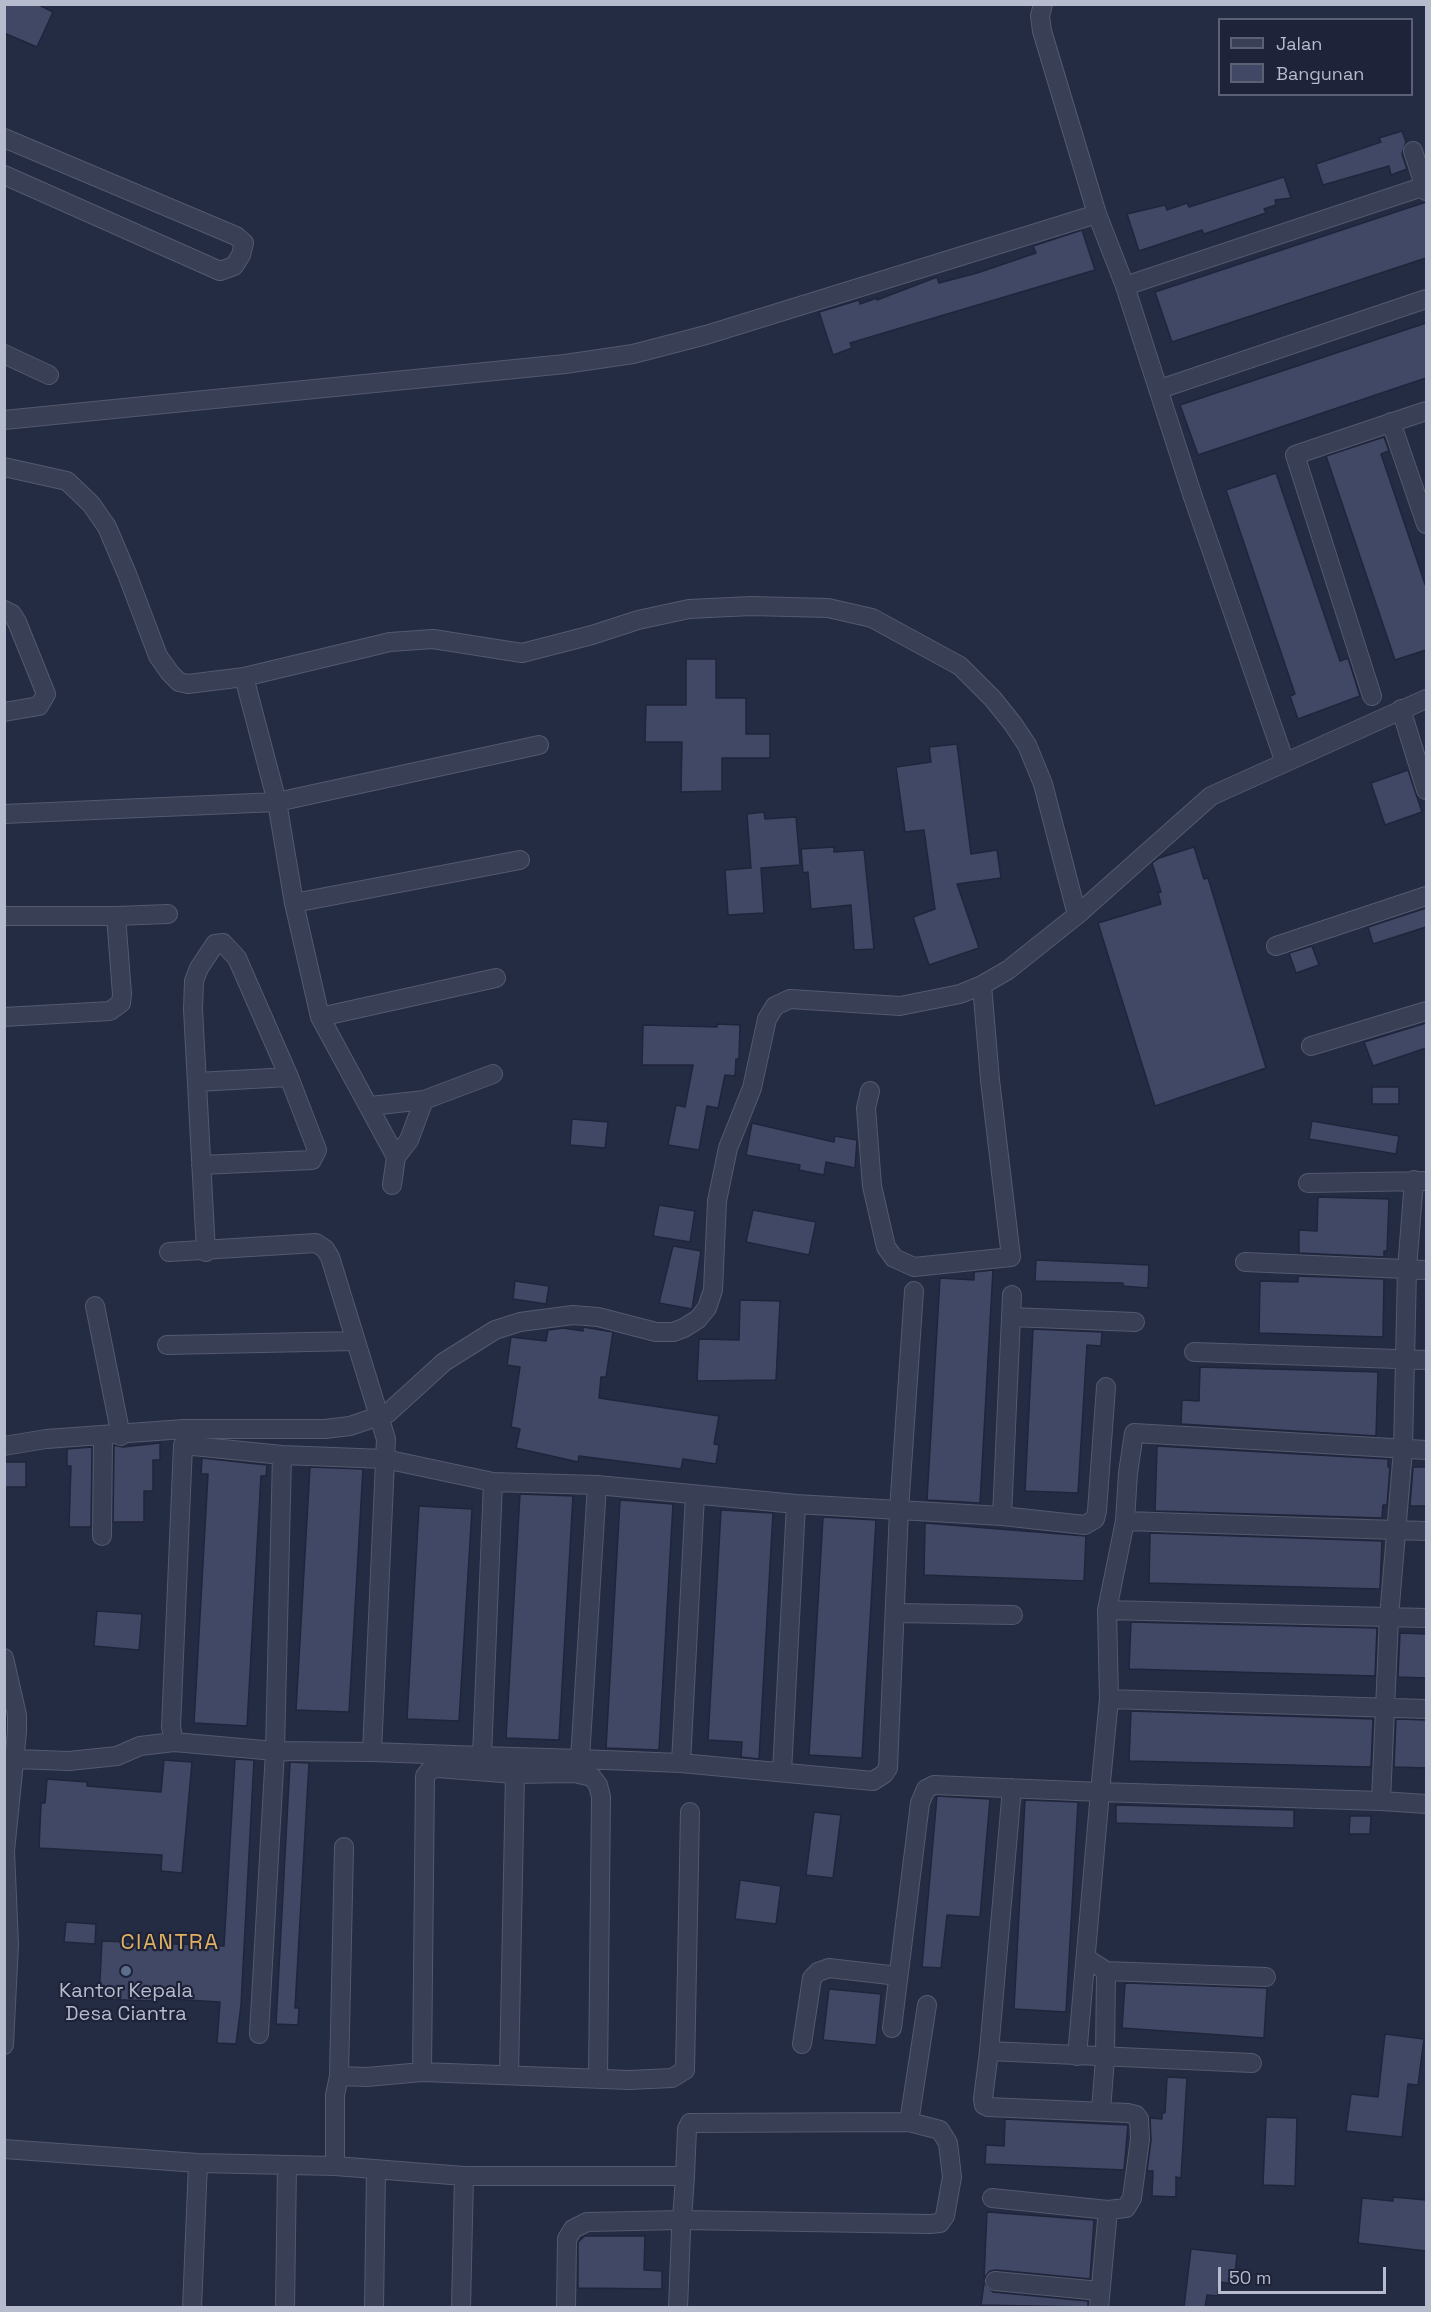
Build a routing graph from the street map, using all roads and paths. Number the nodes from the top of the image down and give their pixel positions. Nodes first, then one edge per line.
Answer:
1 (1043, 4) edge
2 (4, 138) edge
3 (1413, 151) dead end
4 (4, 176) edge
5 (1426, 189) edge
6 (1097, 213) junction
7 (1125, 286) junction
8 (1426, 299) edge
9 (4, 354) edge
10 (49, 375) dead end
11 (1160, 389) junction
12 (1426, 411) edge
13 (4, 420) edge
14 (1391, 423) junction
15 (4, 467) edge
16 (1426, 524) edge
17 (4, 610) edge
18 (244, 677) junction
19 (1372, 696) dead end
20 (1426, 699) edge
21 (1401, 709) junction
22 (4, 712) edge
23 (539, 745) dead end
24 (1282, 754) dead end
25 (1426, 790) edge
26 (277, 802) junction
27 (4, 814) edge
28 (520, 860) dead end
29 (1426, 896) edge
30 (294, 903) junction
31 (168, 914) dead end
32 (116, 915) junction
33 (1077, 915) junction
34 (4, 916) edge
35 (1276, 946) dead end
36 (496, 978) dead end
37 (982, 985) junction
38 (1426, 1011) edge
39 (4, 1017) edge
40 (321, 1017) junction
41 (1311, 1046) dead end
42 (494, 1074) dead end
43 (289, 1077) junction
44 (197, 1082) junction
45 (870, 1091) dead end
46 (424, 1100) junction
47 (370, 1106) junction
48 (396, 1157) junction
49 (201, 1165) junction
50 (1420, 1180) edge
51 (1308, 1183) dead end
52 (392, 1185) dead end
53 (169, 1252) dead end
54 (206, 1252) junction
55 (1245, 1262) dead end
56 (1407, 1269) junction
57 (1426, 1270) edge
58 (914, 1291) dead end
59 (1012, 1296) dead end
60 (96, 1306) dead end
61 (1011, 1317) junction
62 (1135, 1322) dead end
63 (356, 1341) junction
64 (167, 1345) dead end
65 (1194, 1352) dead end
66 (1407, 1360) junction
67 (1426, 1360) edge
68 (1106, 1387) dead end
69 (381, 1417) junction
70 (112, 1436) junction
71 (4, 1446) edge
72 (1403, 1450) junction
73 (1426, 1450) edge
74 (282, 1455) junction
75 (385, 1459) junction
76 (494, 1482) junction
77 (597, 1485) junction
78 (695, 1495) junction
79 (796, 1504) junction
80 (899, 1510) junction
81 (1002, 1516) junction
82 (1125, 1521) junction
83 (1395, 1530) junction
84 (1426, 1531) edge
85 (102, 1536) dead end
86 (1107, 1610) junction
87 (896, 1613) junction
88 (1013, 1615) dead end
89 (1389, 1617) junction
90 (1426, 1618) edge
91 (4, 1658) edge
92 (1109, 1699) junction
93 (1386, 1707) junction
94 (1426, 1709) edge
95 (174, 1742) junction
96 (275, 1751) junction
97 (372, 1752) junction
98 (482, 1756) junction
99 (16, 1759) junction
100 (579, 1759) junction
101 (681, 1763) junction
102 (782, 1772) junction
103 (514, 1774) junction
104 (1012, 1788) junction
105 (1100, 1792) junction
106 (1381, 1801) junction
107 (1426, 1804) edge
108 (690, 1812) dead end
109 (344, 1847) dead end
110 (1086, 1958) junction
111 (1106, 1971) junction
112 (898, 1976) junction
113 (1266, 1977) dead end
114 (927, 2005) dead end
115 (892, 2028) dead end
116 (259, 2034) dead end
117 (802, 2043) dead end
118 (4, 2045) edge
119 (988, 2051) junction
120 (1077, 2056) junction
121 (1105, 2058) junction
122 (1252, 2063) dead end
123 (422, 2072) junction
124 (509, 2075) junction
125 (339, 2076) junction
126 (598, 2079) junction
127 (1101, 2111) junction
128 (909, 2122) junction
129 (4, 2149) edge
130 (198, 2163) junction
131 (287, 2165) junction
132 (335, 2166) junction
133 (376, 2170) junction
134 (464, 2176) junction
135 (685, 2176) junction
136 (992, 2198) dead end
137 (1108, 2210) junction
138 (682, 2220) junction
139 (995, 2281) dead end
140 (1100, 2299) edge
141 (192, 2307) edge
142 (285, 2307) edge
143 (374, 2307) edge
144 (461, 2307) edge
145 (566, 2307) edge
146 (678, 2307) edge

1 - 6 street
2 - 4 street
3 - 5 street
5 - 7 street
6 - 7 street
6 - 13 street
7 - 11 street
8 - 11 street
9 - 10 street
11 - 24 street
12 - 14 street
14 - 16 street
14 - 19 street
15 - 18 street
17 - 22 street
18 - 26 street
18 - 33 street
20 - 21 street
21 - 25 street
21 - 33 street
23 - 26 street
26 - 27 street
26 - 30 street
28 - 30 street
29 - 35 street
30 - 40 street
31 - 32 street
32 - 34 street
32 - 39 street
33 - 37 street
36 - 40 street
37 - 45 street
37 - 69 street
38 - 41 street
40 - 47 street
42 - 46 street
43 - 44 street
43 - 44 street
43 - 49 street
44 - 49 street
46 - 47 street
46 - 48 street
47 - 48 street
48 - 52 street
49 - 54 street
50 - 51 street
50 - 56 street
53 - 54 street
54 - 63 street
55 - 56 street
56 - 57 street
56 - 66 street
58 - 80 street
59 - 61 street
60 - 70 street
61 - 62 street
61 - 81 street
63 - 64 street
63 - 69 street
65 - 66 street
66 - 67 street
66 - 72 street
68 - 81 street
69 - 70 street
69 - 75 street
70 - 71 street
70 - 85 street
72 - 73 street
72 - 82 street
72 - 83 street
74 - 75 street
74 - 95 street
74 - 96 street
75 - 76 street
75 - 97 street
76 - 77 street
76 - 98 street
77 - 78 street
77 - 100 street
78 - 79 street
78 - 101 street
79 - 80 street
79 - 102 street
80 - 81 street
80 - 87 street
82 - 83 street
82 - 86 street
83 - 84 street
83 - 89 street
86 - 89 street
86 - 92 street
87 - 88 street
87 - 102 street
89 - 90 street
89 - 93 street
91 - 99 street
92 - 93 street
92 - 105 street
93 - 94 street
93 - 106 street
95 - 96 street
95 - 99 street
96 - 97 street
96 - 116 street
97 - 98 street
98 - 100 street
99 - 118 street
100 - 101 street
101 - 102 street
103 - 123 street
103 - 124 street
103 - 126 street
104 - 105 street
104 - 112 street
104 - 119 street
105 - 106 street
105 - 110 street
106 - 107 street
108 - 126 street
109 - 125 street
110 - 111 street
110 - 120 street
111 - 113 street
111 - 121 street
112 - 115 street
112 - 117 street
114 - 128 street
119 - 120 street
119 - 127 street
120 - 121 street
121 - 122 street
121 - 127 street
123 - 124 street
123 - 125 street
124 - 126 street
125 - 132 street
127 - 137 street
128 - 135 street
128 - 138 street
129 - 130 street
130 - 131 street
130 - 141 street
131 - 132 street
131 - 142 street
132 - 133 street
133 - 134 street
133 - 143 street
134 - 135 street
134 - 144 street
135 - 138 street
136 - 137 street
137 - 140 street
138 - 145 street
138 - 146 street
139 - 140 street

